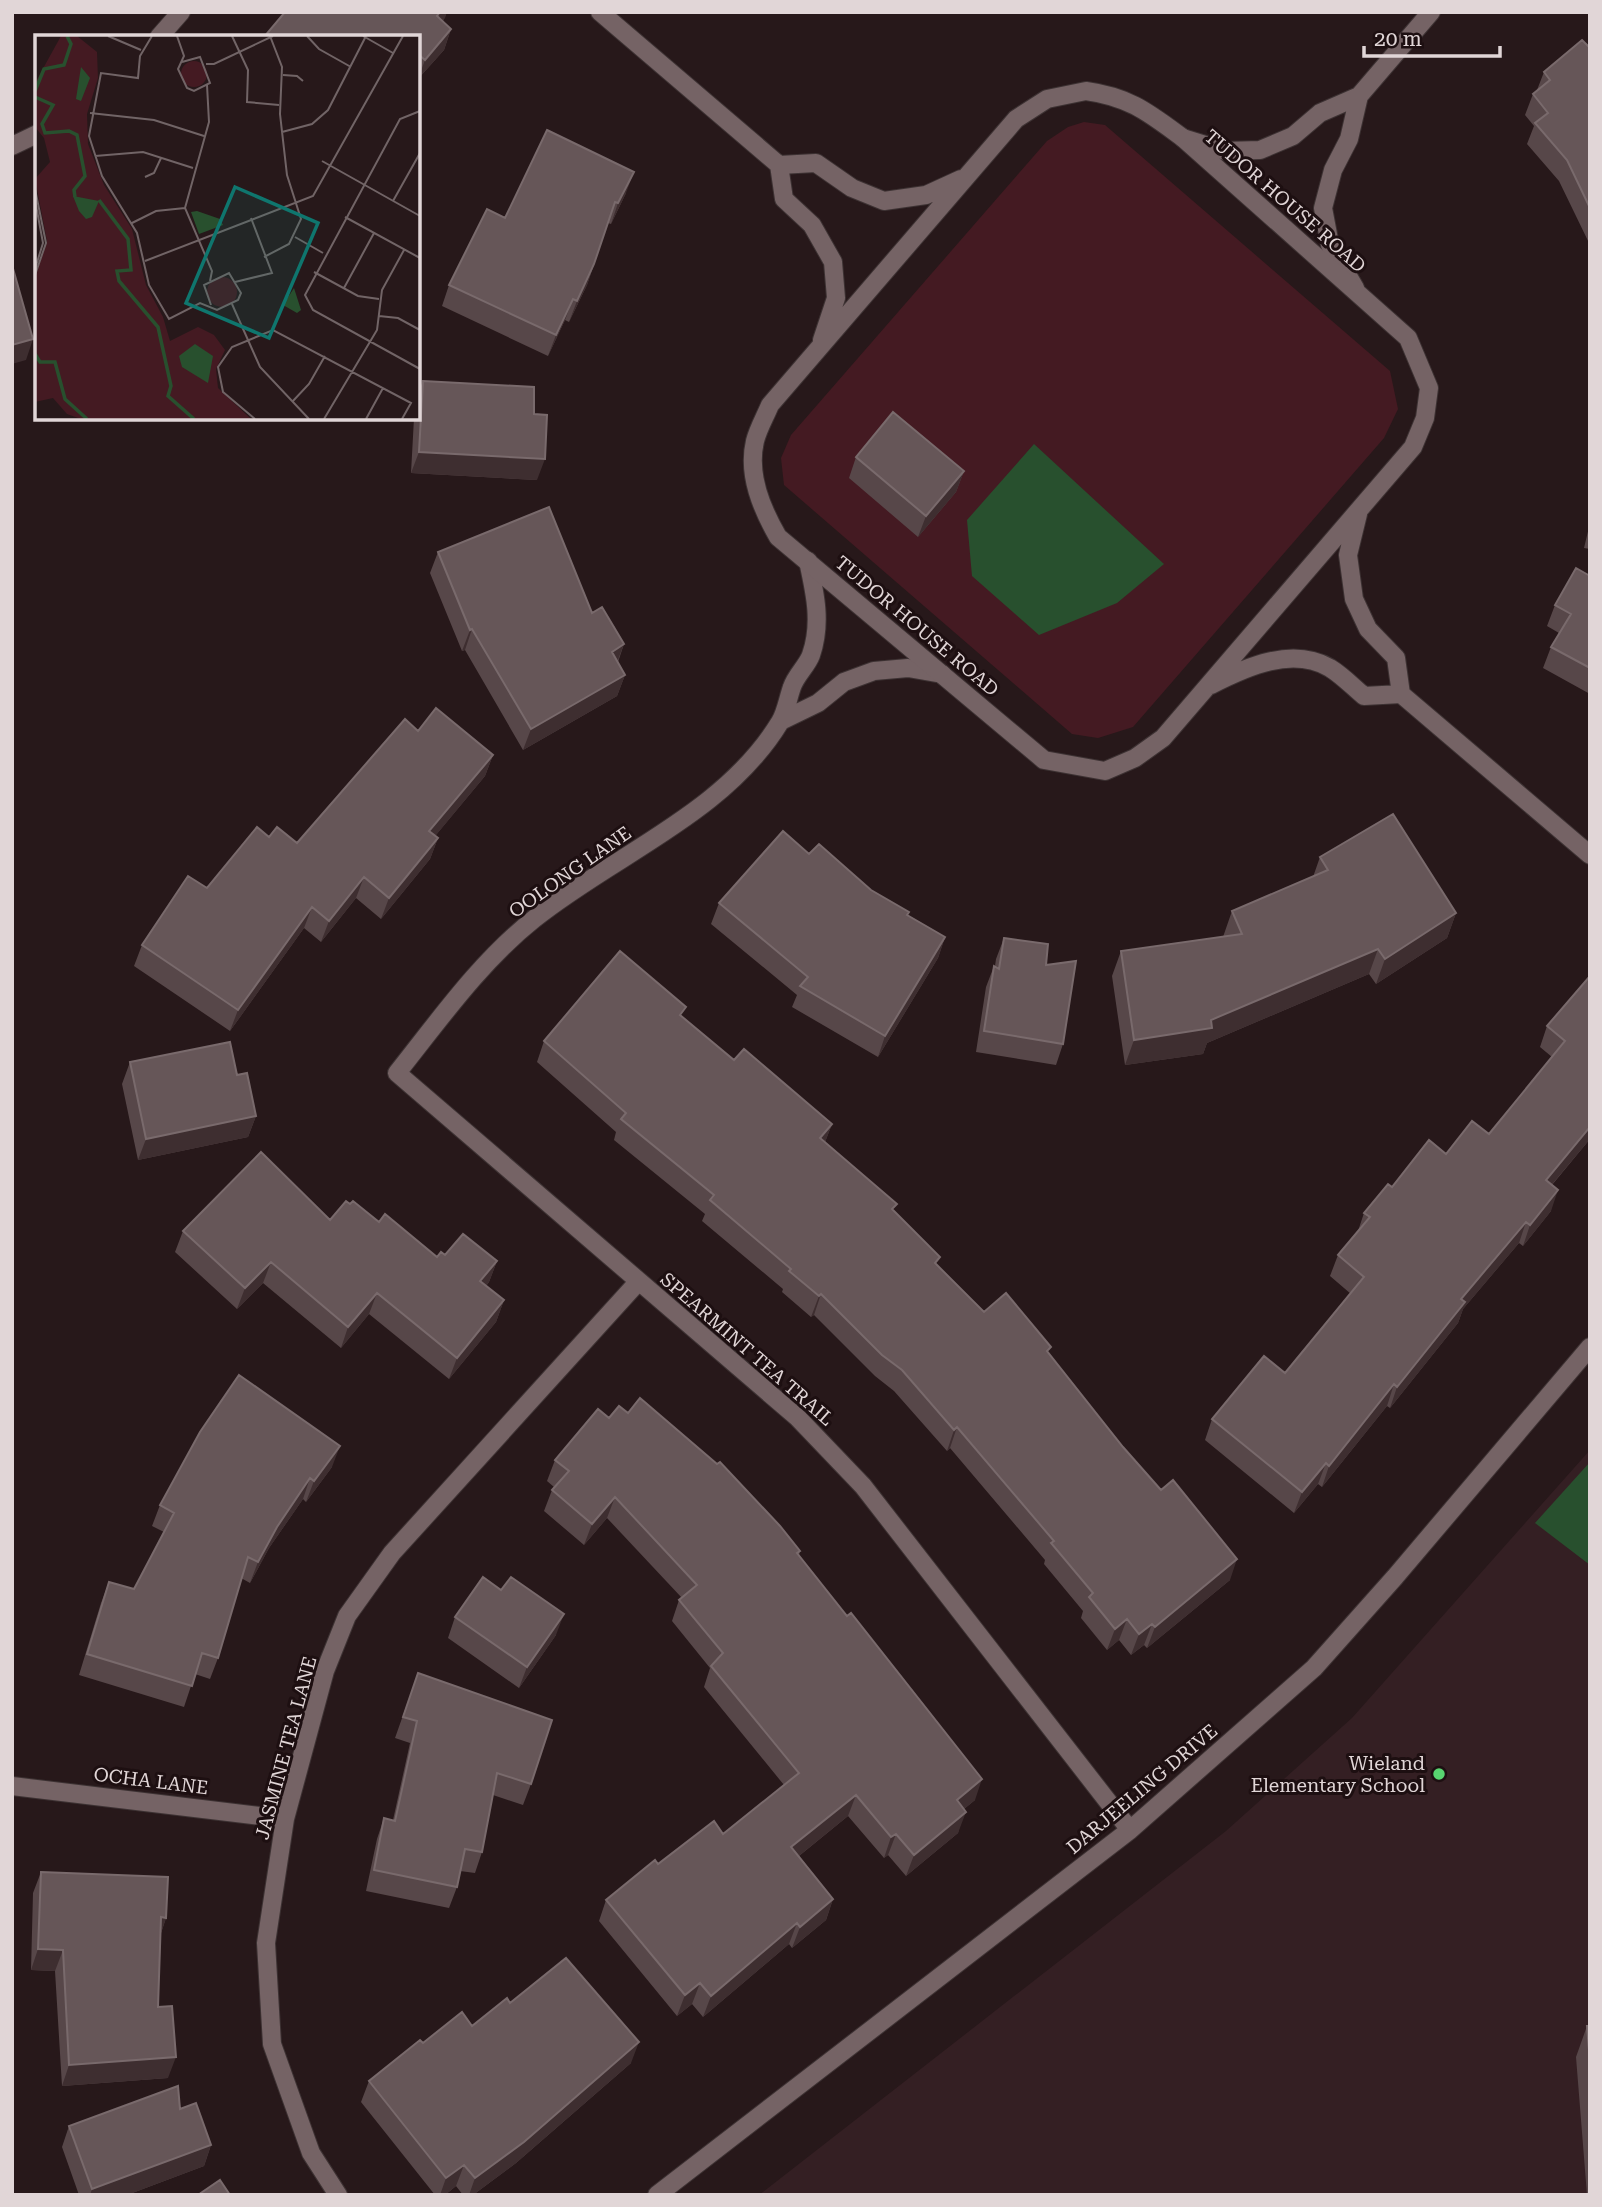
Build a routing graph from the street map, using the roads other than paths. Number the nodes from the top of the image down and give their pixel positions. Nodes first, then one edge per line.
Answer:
1 (181, 12) edge
2 (600, 12) edge
3 (1431, 12) edge
4 (161, 35) edge
5 (1359, 96) junction
6 (35, 135) edge
7 (1183, 138) junction
8 (12, 146) edge
9 (779, 165) junction
10 (966, 177) junction
11 (1358, 293) junction
12 (819, 349) junction
13 (1359, 510) junction
14 (807, 561) junction
15 (942, 674) junction
16 (1205, 688) junction
17 (1401, 694) junction
18 (781, 721) junction
19 (1590, 855) edge
20 (397, 1073) joint
21 (638, 1282) junction
22 (1590, 1347) edge
23 (12, 1786) edge
24 (285, 1819) junction
25 (1130, 1830) junction
26 (338, 2195) edge
27 (657, 2195) edge

1 - 4 street
2 - 9 street
3 - 5 street
5 - 7 street
5 - 11 street
6 - 8 street
7 - 10 street, TUDOR HOUSE ROAD
7 - 11 street, TUDOR HOUSE ROAD
9 - 10 street, TUDOR HOUSE ROAD
9 - 12 street, TUDOR HOUSE ROAD
10 - 12 street, TUDOR HOUSE ROAD
11 - 13 street, TUDOR HOUSE ROAD
12 - 14 street, TUDOR HOUSE ROAD
13 - 16 street, TUDOR HOUSE ROAD
13 - 17 street, TUDOR HOUSE ROAD
14 - 15 street, TUDOR HOUSE ROAD
14 - 18 street, OOLONG LANE
15 - 16 street, TUDOR HOUSE ROAD
15 - 18 street, OOLONG LANE
16 - 17 street, TUDOR HOUSE ROAD
17 - 19 street
18 - 20 street, OOLONG LANE
20 - 21 street, SPEARMINT TEA TRAIL
21 - 24 street, JASMINE TEA LANE
21 - 25 street, SPEARMINT TEA TRAIL
22 - 25 street, DARJEELING DRIVE
23 - 24 street, OCHA LANE
24 - 26 street, JASMINE TEA LANE
25 - 27 street, DARJEELING DRIVE

